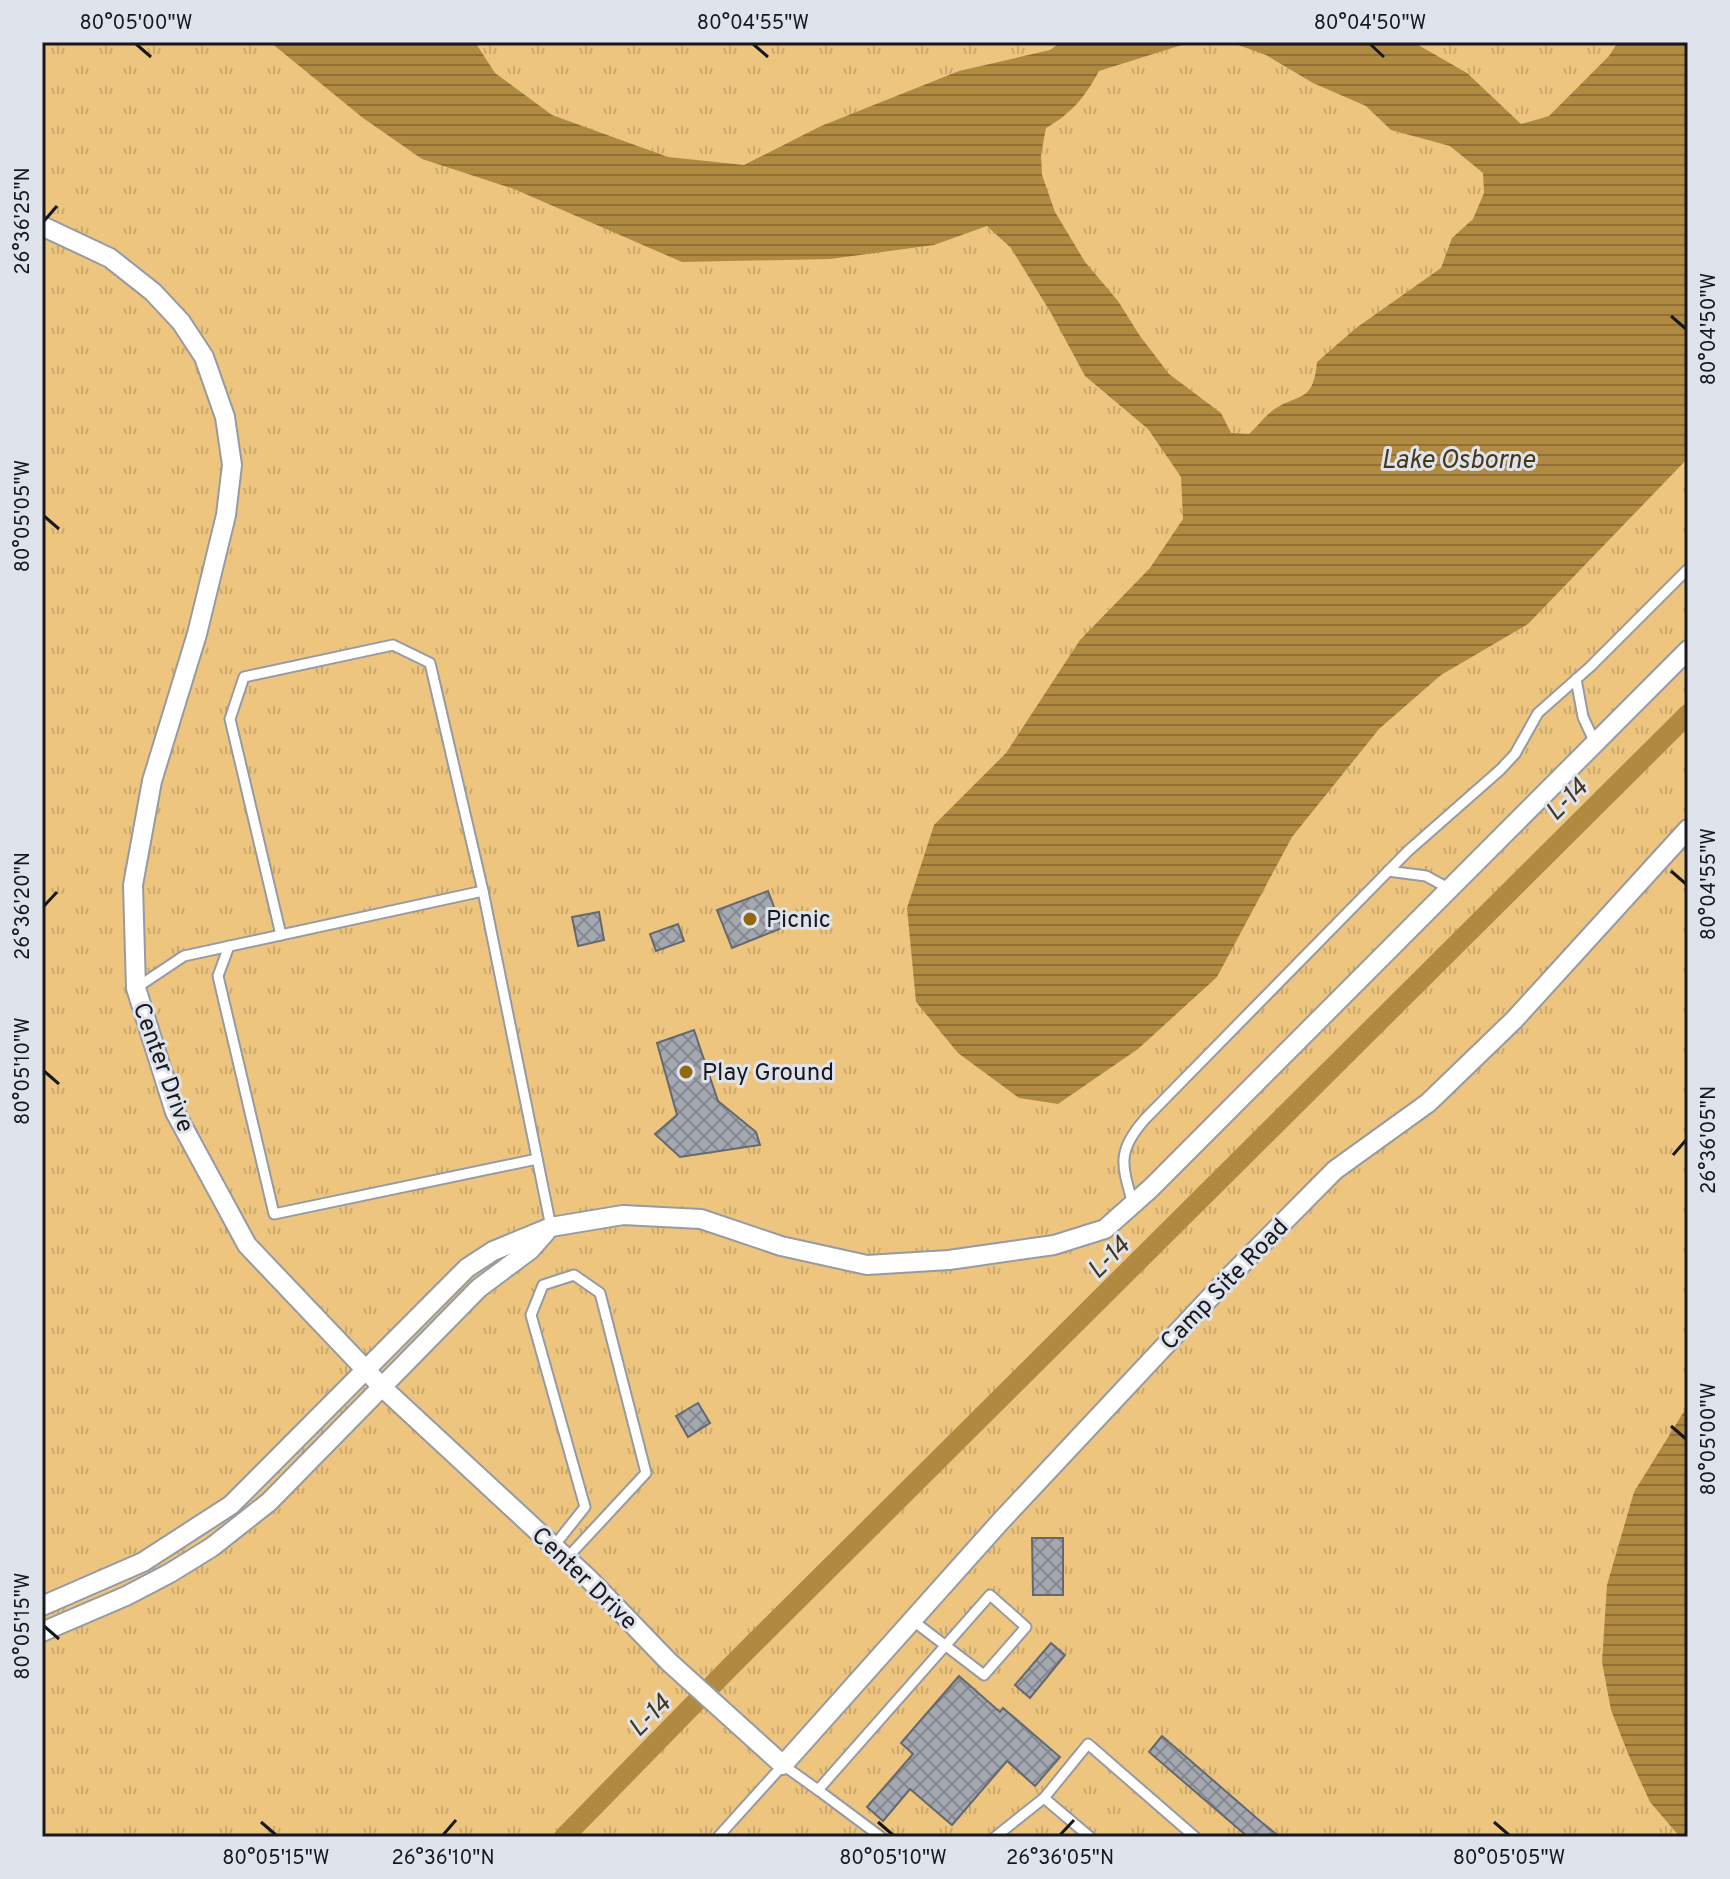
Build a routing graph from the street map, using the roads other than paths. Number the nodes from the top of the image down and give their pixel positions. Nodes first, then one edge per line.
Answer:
1 (42, 226) edge
2 (1688, 569) edge
3 (1688, 650) edge
4 (1576, 679) junction
5 (1595, 743) junction
6 (1688, 829) edge
7 (1388, 871) junction
8 (1450, 889) junction
9 (483, 891) junction
10 (281, 935) junction
11 (229, 946) junction
12 (136, 988) junction
13 (537, 1159) junction
14 (1133, 1204) junction
15 (551, 1227) junction
16 (366, 1370) junction
17 (383, 1388) junction
18 (560, 1552) junction
19 (42, 1606) edge
20 (912, 1620) junction
21 (42, 1631) edge
22 (946, 1646) junction
23 (783, 1765) junction
24 (818, 1790) junction
25 (1044, 1798) junction
26 (718, 1837) edge
27 (881, 1837) edge
28 (995, 1837) edge
29 (1090, 1837) edge
30 (1195, 1837) edge

1 - 12 street, Center Drive
2 - 4 lane
3 - 5 street
4 - 5 lane
4 - 7 lane
5 - 8 street
6 - 20 street, Camp Site Road
7 - 8 lane
7 - 14 lane
8 - 14 street
9 - 10 lane
9 - 10 lane
9 - 13 lane
10 - 11 lane
11 - 12 lane
11 - 13 lane
12 - 16 street, Center Drive
13 - 15 lane
14 - 15 street
15 - 16 street
15 - 17 street
16 - 17 street, Center Drive
16 - 19 street
17 - 18 street, Center Drive
17 - 21 street
18 - 18 lane
18 - 23 street, Center Drive
20 - 22 lane
20 - 23 street, Camp Site Road
22 - 22 lane
22 - 24 lane
23 - 24 lane
23 - 26 lane
24 - 27 lane
25 - 28 lane
25 - 29 lane
25 - 30 lane

